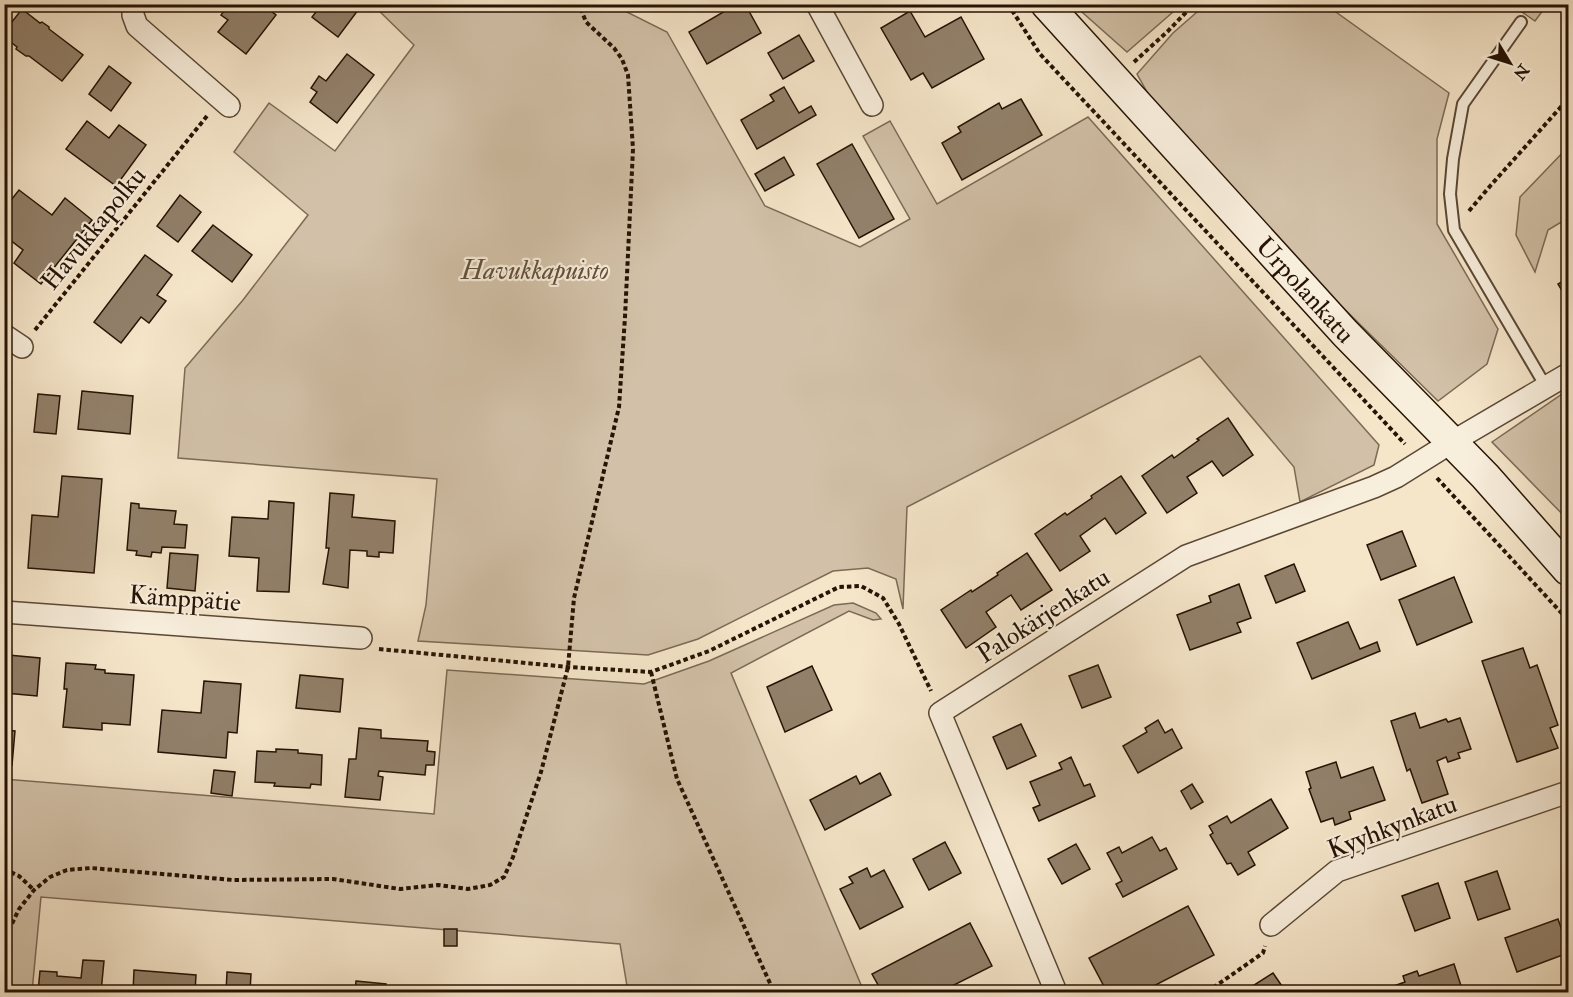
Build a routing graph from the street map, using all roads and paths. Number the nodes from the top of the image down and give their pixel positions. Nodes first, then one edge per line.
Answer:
1 (133, 4) edge
2 (579, 4) edge
3 (817, 4) edge
4 (1008, 4) edge
5 (1046, 4) edge
6 (1194, 4) edge
7 (1521, 22) dead end
8 (1115, 80) junction
9 (1569, 99) edge
10 (872, 105) dead end
11 (229, 106) joint
12 (1088, 106) junction
13 (1454, 230) junction
14 (4, 335) edge
15 (22, 347) junction
16 (1569, 374) edge
17 (1546, 387) junction
18 (4, 425) edge
19 (1452, 442) junction
20 (1421, 461) junction
21 (1569, 570) edge
22 (4, 612) edge
23 (1569, 620) edge
24 (361, 639) joint
25 (568, 667) junction
26 (651, 672) junction
27 (940, 713) junction
28 (1569, 792) edge
29 (4, 869) edge
30 (34, 890) junction
31 (1271, 925) joint
32 (4, 960) edge
33 (774, 993) edge
34 (1056, 993) edge
35 (1207, 993) edge

1 - 11 street
2 - 25 path
3 - 10 street
4 - 12 path
5 - 8 main road, Urpolankatu
6 - 8 path
7 - 13 lane
8 - 12 path
8 - 19 main road, Urpolankatu
9 - 13 path
11 - 15 path, Havukkapolku
12 - 20 path
13 - 17 lane
14 - 15 street
15 - 18 path, Havukkapolku
16 - 17 street, Palokärjenkatu
17 - 19 street, Palokärjenkatu
19 - 20 street, Palokärjenkatu
19 - 21 main road, Urpolankatu
20 - 23 path
20 - 27 street, Palokärjenkatu
22 - 24 street, Kämppätie
24 - 25 path
25 - 26 path
25 - 30 path
26 - 27 path
26 - 33 path
27 - 34 street
28 - 31 street, Kyyhkynkatu
29 - 30 path
30 - 32 path
31 - 35 path

